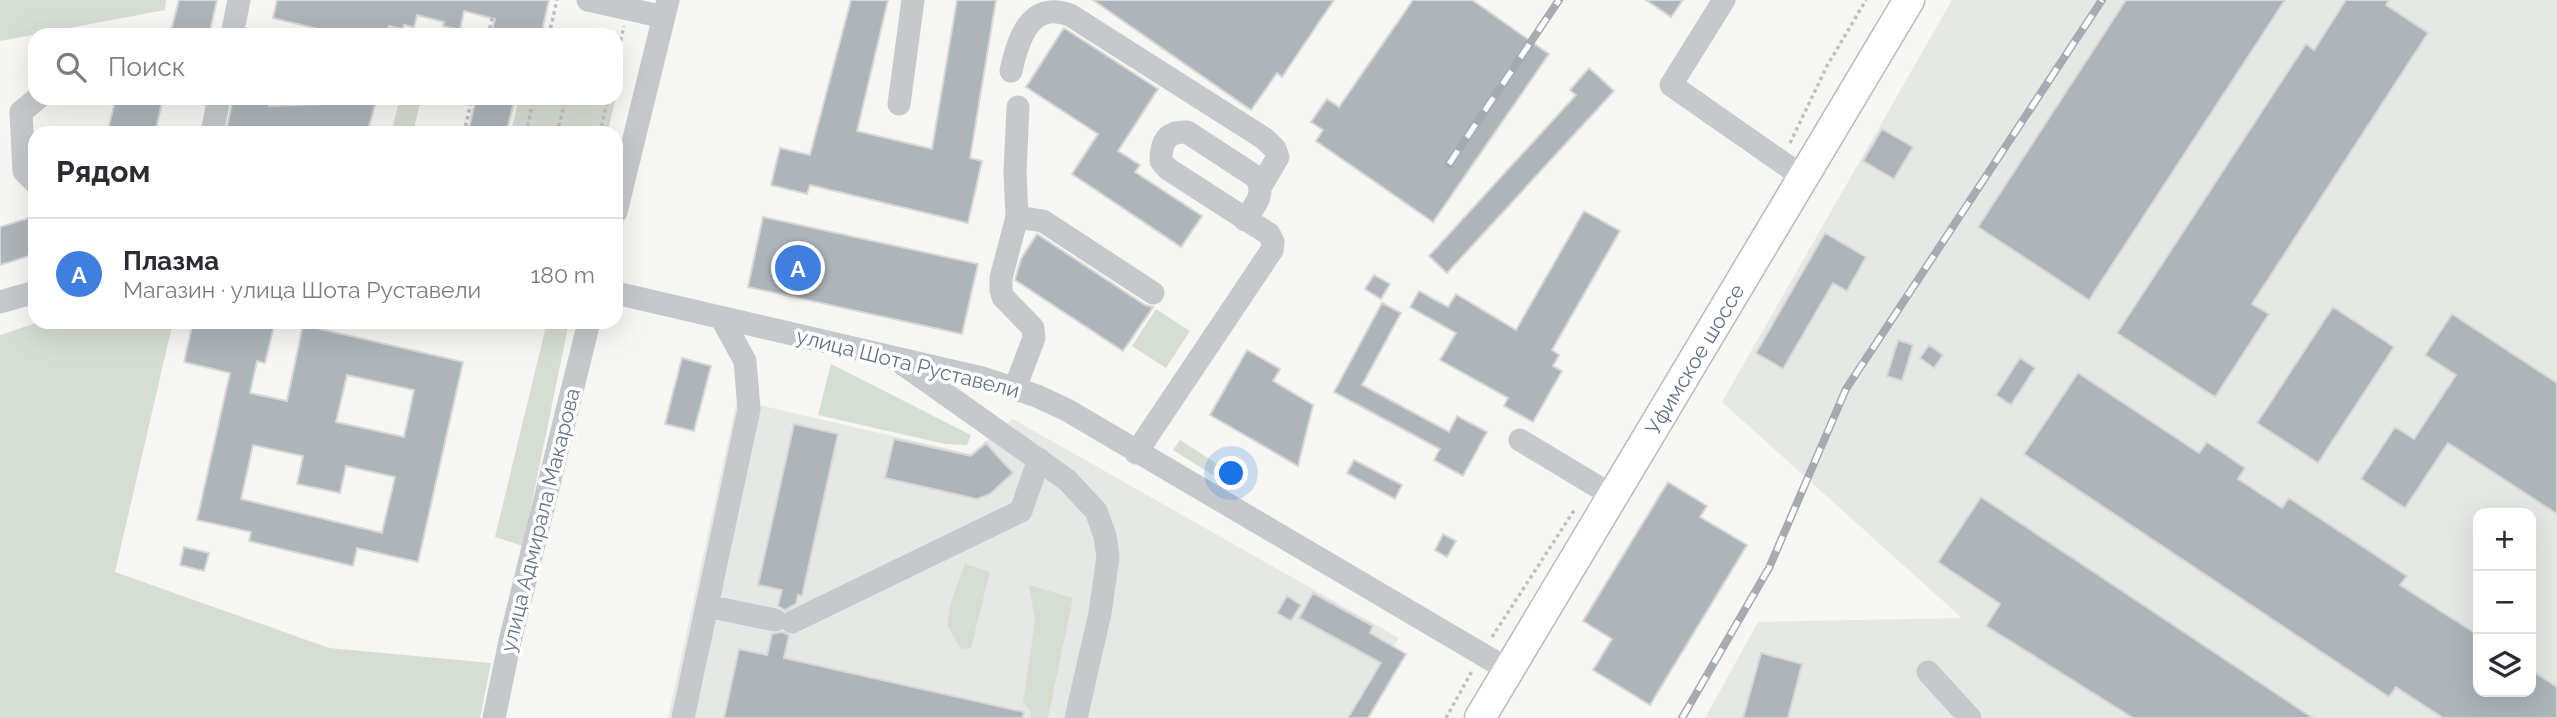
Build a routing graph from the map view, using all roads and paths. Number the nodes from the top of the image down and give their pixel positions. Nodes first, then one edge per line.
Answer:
1 (239, 0) edge
2 (557, 0) edge
3 (588, 0) edge
4 (914, 0) edge
5 (1724, 0) edge
6 (1866, 0) edge
7 (1909, 0) edge
8 (666, 8) edge
9 (628, 10) junction
10 (493, 15) dead end
11 (233, 28) edge
12 (490, 28) edge
13 (551, 28) edge
14 (623, 31) edge
15 (1011, 71) dead end
16 (899, 103) dead end
17 (30, 105) edge
18 (218, 105) edge
19 (470, 105) edge
20 (532, 105) edge
21 (564, 105) edge
22 (606, 105) edge
23 (1018, 107) dead end
24 (213, 126) edge
25 (466, 126) edge
26 (528, 126) edge
27 (559, 126) edge
28 (602, 126) edge
29 (1792, 169) junction
30 (28, 175) edge
31 (623, 183) edge
32 (1261, 186) junction
33 (1017, 217) junction
34 (1245, 220) junction
35 (1153, 293) dead end
36 (28, 294) edge
37 (623, 295) edge
38 (0, 302) edge
39 (722, 319) junction
40 (587, 329) edge
41 (894, 357) junction
42 (1015, 388) junction
43 (1520, 440) dead end
44 (1136, 453) junction
45 (1039, 459) junction
46 (1602, 489) junction
47 (707, 606) junction
48 (1481, 654) junction
49 (1507, 670) junction
50 (1928, 672) dead end
51 (494, 718) edge
52 (683, 718) edge
53 (1076, 718) edge
54 (1446, 718) edge
55 (1480, 718) edge
56 (1970, 718) edge

1 - 11 street
2 - 13 path
3 - 9 street
4 - 16 street
5 - 29 street
6 - 29 path
7 - 29 main road, Уфимское шоссе
8 - 9 street
8 - 31 street
9 - 14 path
10 - 12 path
15 - 32 street
17 - 30 street
18 - 24 street
19 - 25 path
20 - 26 path
21 - 27 path
22 - 28 path
23 - 33 street
29 - 46 main road, Уфимское шоссе
32 - 34 street
32 - 34 street
33 - 35 street
33 - 42 street
34 - 44 street
36 - 38 street
37 - 39 street, улица Шота Руставели
39 - 41 street, улица Шота Руставели
39 - 47 street
40 - 51 street, улица Адмирала Макарова
41 - 42 street, улица Шота Руставели
41 - 45 street
42 - 44 street, улица Шота Руставели
43 - 46 street
44 - 48 street, улица Шота Руставели
45 - 47 street
45 - 53 street
46 - 48 path
46 - 49 main road, Уфимское шоссе
47 - 52 street
48 - 49 street, улица Шота Руставели
48 - 54 path
49 - 55 main road, Уфимское шоссе
50 - 56 street

